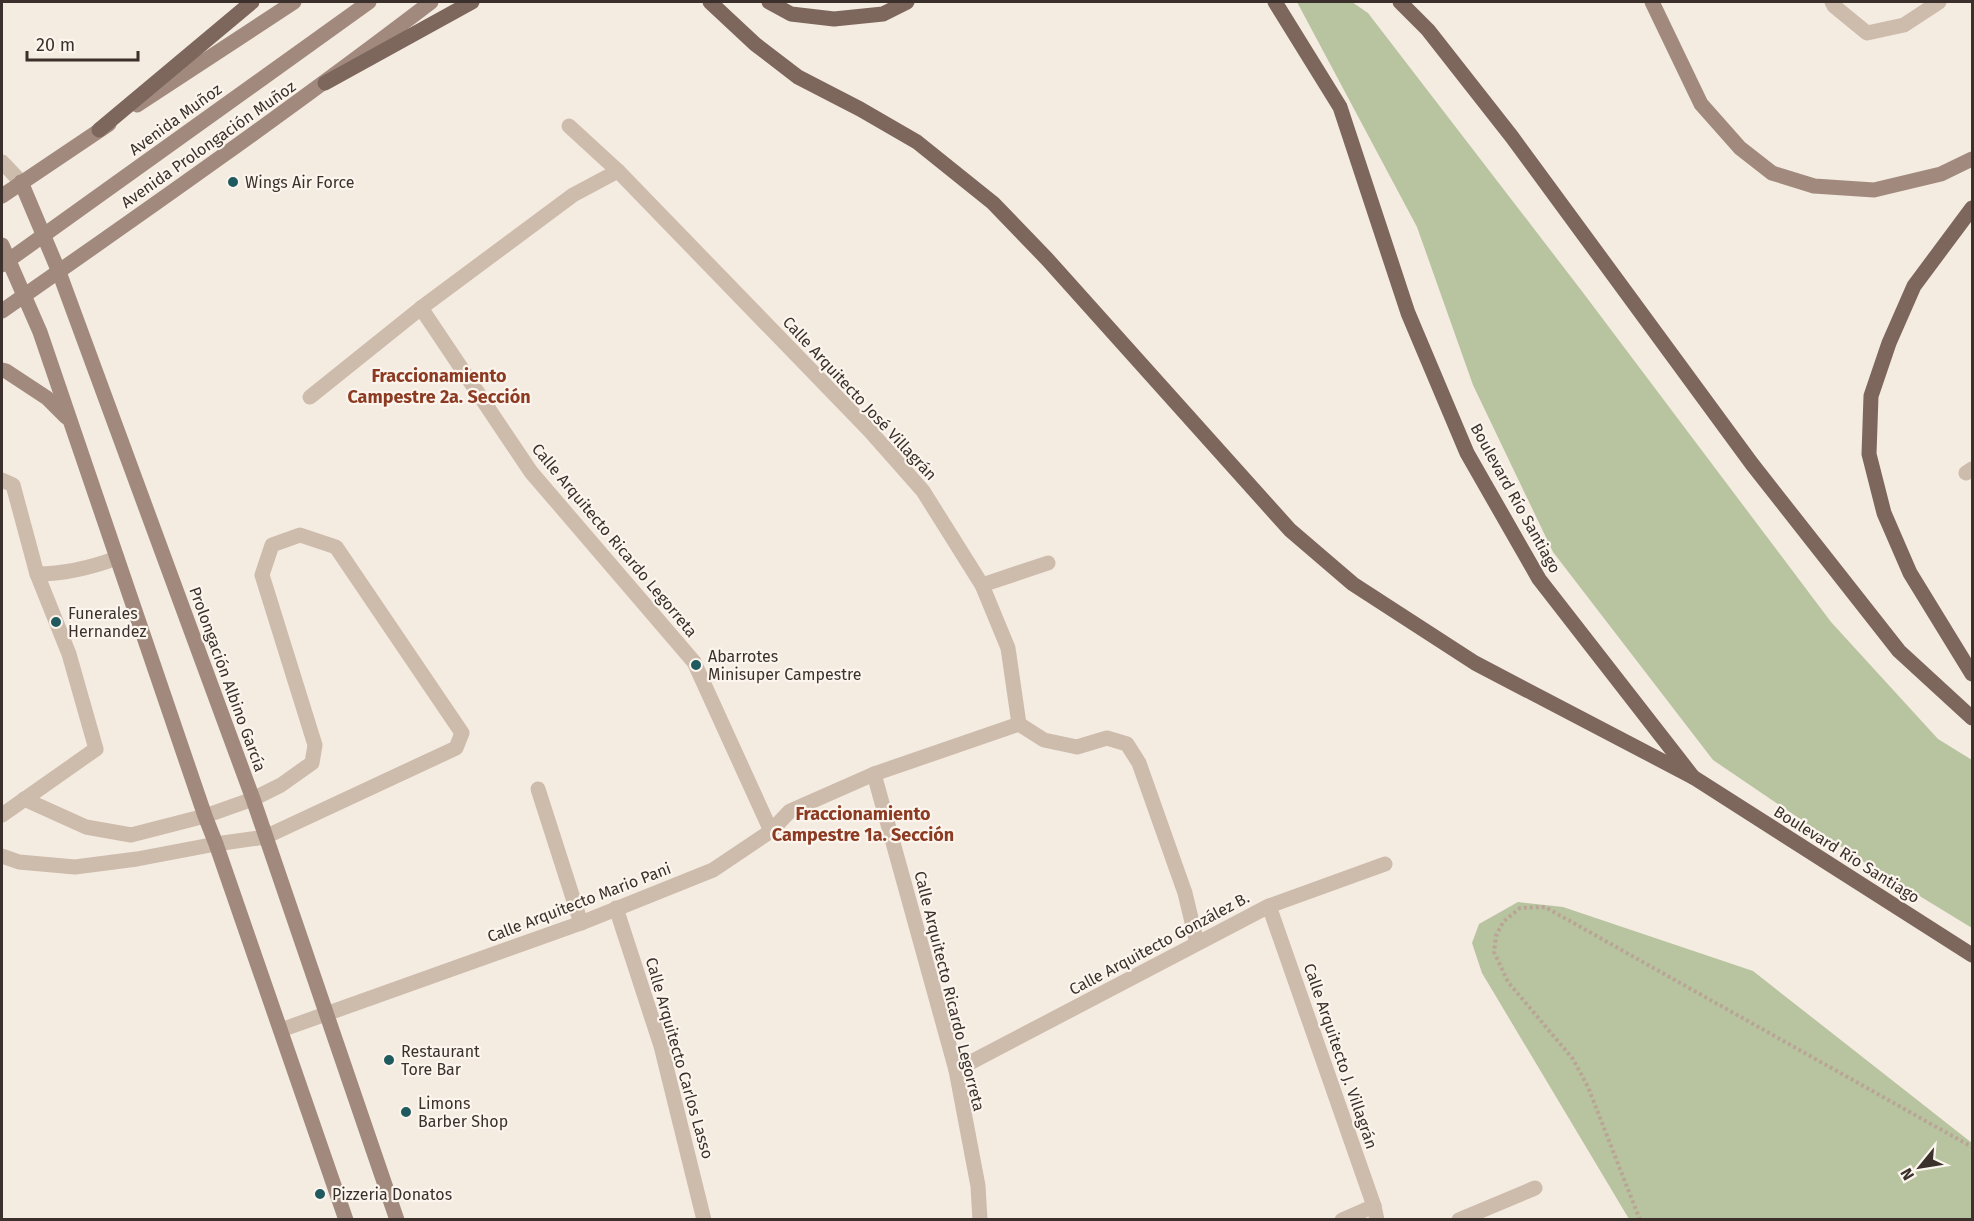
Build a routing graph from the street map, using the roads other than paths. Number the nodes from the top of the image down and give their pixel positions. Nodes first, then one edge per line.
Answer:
1 (252, 2) edge
2 (294, 2) edge
3 (369, 2) edge
4 (431, 2) edge
5 (472, 2) edge
6 (710, 2) edge
7 (769, 2) edge
8 (907, 2) edge
9 (1275, 2) edge
10 (1400, 2) edge
11 (1652, 2) edge
12 (1832, 2) edge
13 (1939, 2) edge
14 (325, 83) junction
15 (569, 126) dead end
16 (99, 130) junction
17 (1972, 159) edge
18 (2, 162) edge
19 (618, 171) junction
20 (21, 182) junction
21 (2, 196) edge
22 (1972, 208) edge
23 (2, 245) edge
24 (2, 265) edge
25 (60, 272) junction
26 (23, 296) junction
27 (421, 308) junction
28 (2, 311) edge
29 (2, 370) edge
30 (310, 397) dead end
31 (69, 420) junction
32 (2, 480) edge
33 (117, 558) junction
34 (1048, 563) dead end
35 (37, 574) junction
36 (982, 585) junction
37 (1972, 674) edge
38 (1972, 718) edge
39 (1019, 723) junction
40 (874, 774) junction
41 (1693, 777) junction
42 (538, 789) dead end
43 (24, 799) junction
44 (253, 799) junction
45 (2, 815) edge
46 (205, 816) junction
47 (771, 831) junction
48 (265, 837) junction
49 (216, 843) junction
50 (2, 856) edge
51 (1385, 864) dead end
52 (1269, 906) junction
53 (616, 908) junction
54 (581, 923) junction
55 (1197, 943) junction
56 (1972, 955) edge
57 (327, 1015) junction
58 (280, 1030) junction
59 (956, 1070) junction
60 (1535, 1188) dead end
61 (1375, 1213) edge
62 (346, 1220) edge
63 (397, 1220) edge
64 (705, 1220) edge
65 (980, 1220) edge
66 (1342, 1220) edge
67 (1459, 1220) edge

1 - 16 main road
2 - 16 main road
3 - 24 main road, Avenida Muñoz, bridge
4 - 14 main road, Avenida Prolongación Muñoz
5 - 14 main road
6 - 41 main road
7 - 8 main road
9 - 41 main road, Boulevard Río Santiago
10 - 38 main road
11 - 17 main road
12 - 13 street
14 - 25 main road, Avenida Prolongación Muñoz
15 - 19 street, Calle Arquitecto José Villagrán
16 - 20 main road
18 - 20 street, Prolongación Albino García
19 - 27 street
19 - 36 street, Calle Arquitecto José Villagrán
20 - 21 main road
20 - 25 main road, Prolongación Albino García
22 - 37 main road
23 - 26 main road
25 - 26 main road, Avenida Prolongación Muñoz
25 - 44 main road, Prolongación Albino García
26 - 28 main road, Avenida Prolongación Muñoz
26 - 31 main road
27 - 30 street
27 - 47 street, Calle Arquitecto Ricardo Legorreta
29 - 31 main road
31 - 33 main road
32 - 35 street
33 - 35 street
33 - 46 main road
34 - 36 street
35 - 43 street
36 - 39 street, Calle Arquitecto José Villagrán
39 - 40 street
39 - 55 street
40 - 47 street, Calle Arquitecto Mario Pani
40 - 59 street, Calle Arquitecto Ricardo Legorreta
41 - 56 main road, Boulevard Río Santiago
42 - 54 street
43 - 45 street
43 - 46 street
44 - 46 street
44 - 48 main road, Prolongación Albino García
44 - 48 street
46 - 49 main road
47 - 53 street, Calle Arquitecto Mario Pani
48 - 49 street
48 - 57 main road, Prolongación Albino García
49 - 50 street
49 - 58 main road
51 - 52 street, Calle Arquitecto González B.
52 - 55 street, Calle Arquitecto González B.
52 - 61 street, Calle Arquitecto J. Villagrán
53 - 54 street, Calle Arquitecto Mario Pani
53 - 64 street, Calle Arquitecto Carlos Lasso
54 - 57 street, Calle Arquitecto Mario Pani
55 - 59 street, Calle Arquitecto González B.
57 - 58 street, Calle Arquitecto Mario Pani
57 - 63 main road, Prolongación Albino García
58 - 62 main road
59 - 65 street, Calle Arquitecto Ricardo Legorreta
60 - 67 street
61 - 66 street

